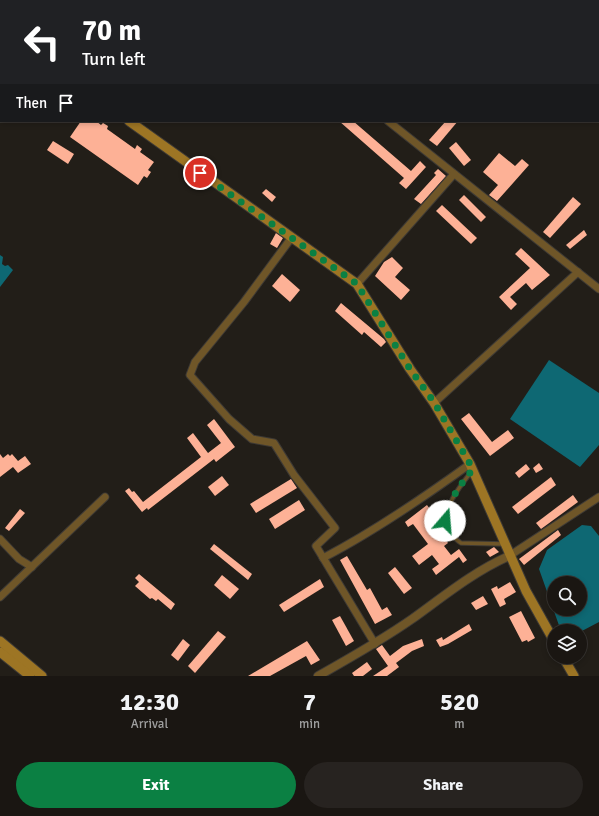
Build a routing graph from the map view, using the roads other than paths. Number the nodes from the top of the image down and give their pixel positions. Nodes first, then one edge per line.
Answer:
1 (130, 122) edge
2 (389, 122) edge
3 (454, 174) junction
4 (292, 237) junction
5 (578, 272) junction
6 (357, 284) junction
7 (599, 289) edge
8 (434, 402) junction
9 (472, 467) junction
10 (599, 496) edge
11 (105, 497) dead end
12 (0, 539) edge
13 (505, 544) junction
14 (509, 556) junction
15 (323, 558) junction
16 (32, 567) junction
17 (0, 597) edge
18 (547, 628) edge
19 (0, 642) edge
20 (375, 644) junction
21 (0, 652) edge
22 (567, 664) edge
23 (30, 676) edge
24 (42, 676) edge
25 (318, 676) edge
26 (574, 676) edge

1 - 4 main road
2 - 3 street
3 - 5 street
3 - 6 street
4 - 6 main road
4 - 15 street
5 - 7 street
5 - 8 street
6 - 8 main road
8 - 9 main road
9 - 13 main road
9 - 13 lane
9 - 15 street
10 - 14 street
11 - 16 street
12 - 16 street
13 - 14 main road
14 - 18 main road
14 - 20 street
15 - 20 street
16 - 17 street
19 - 24 main road
20 - 25 street
21 - 23 main road
22 - 26 main road

